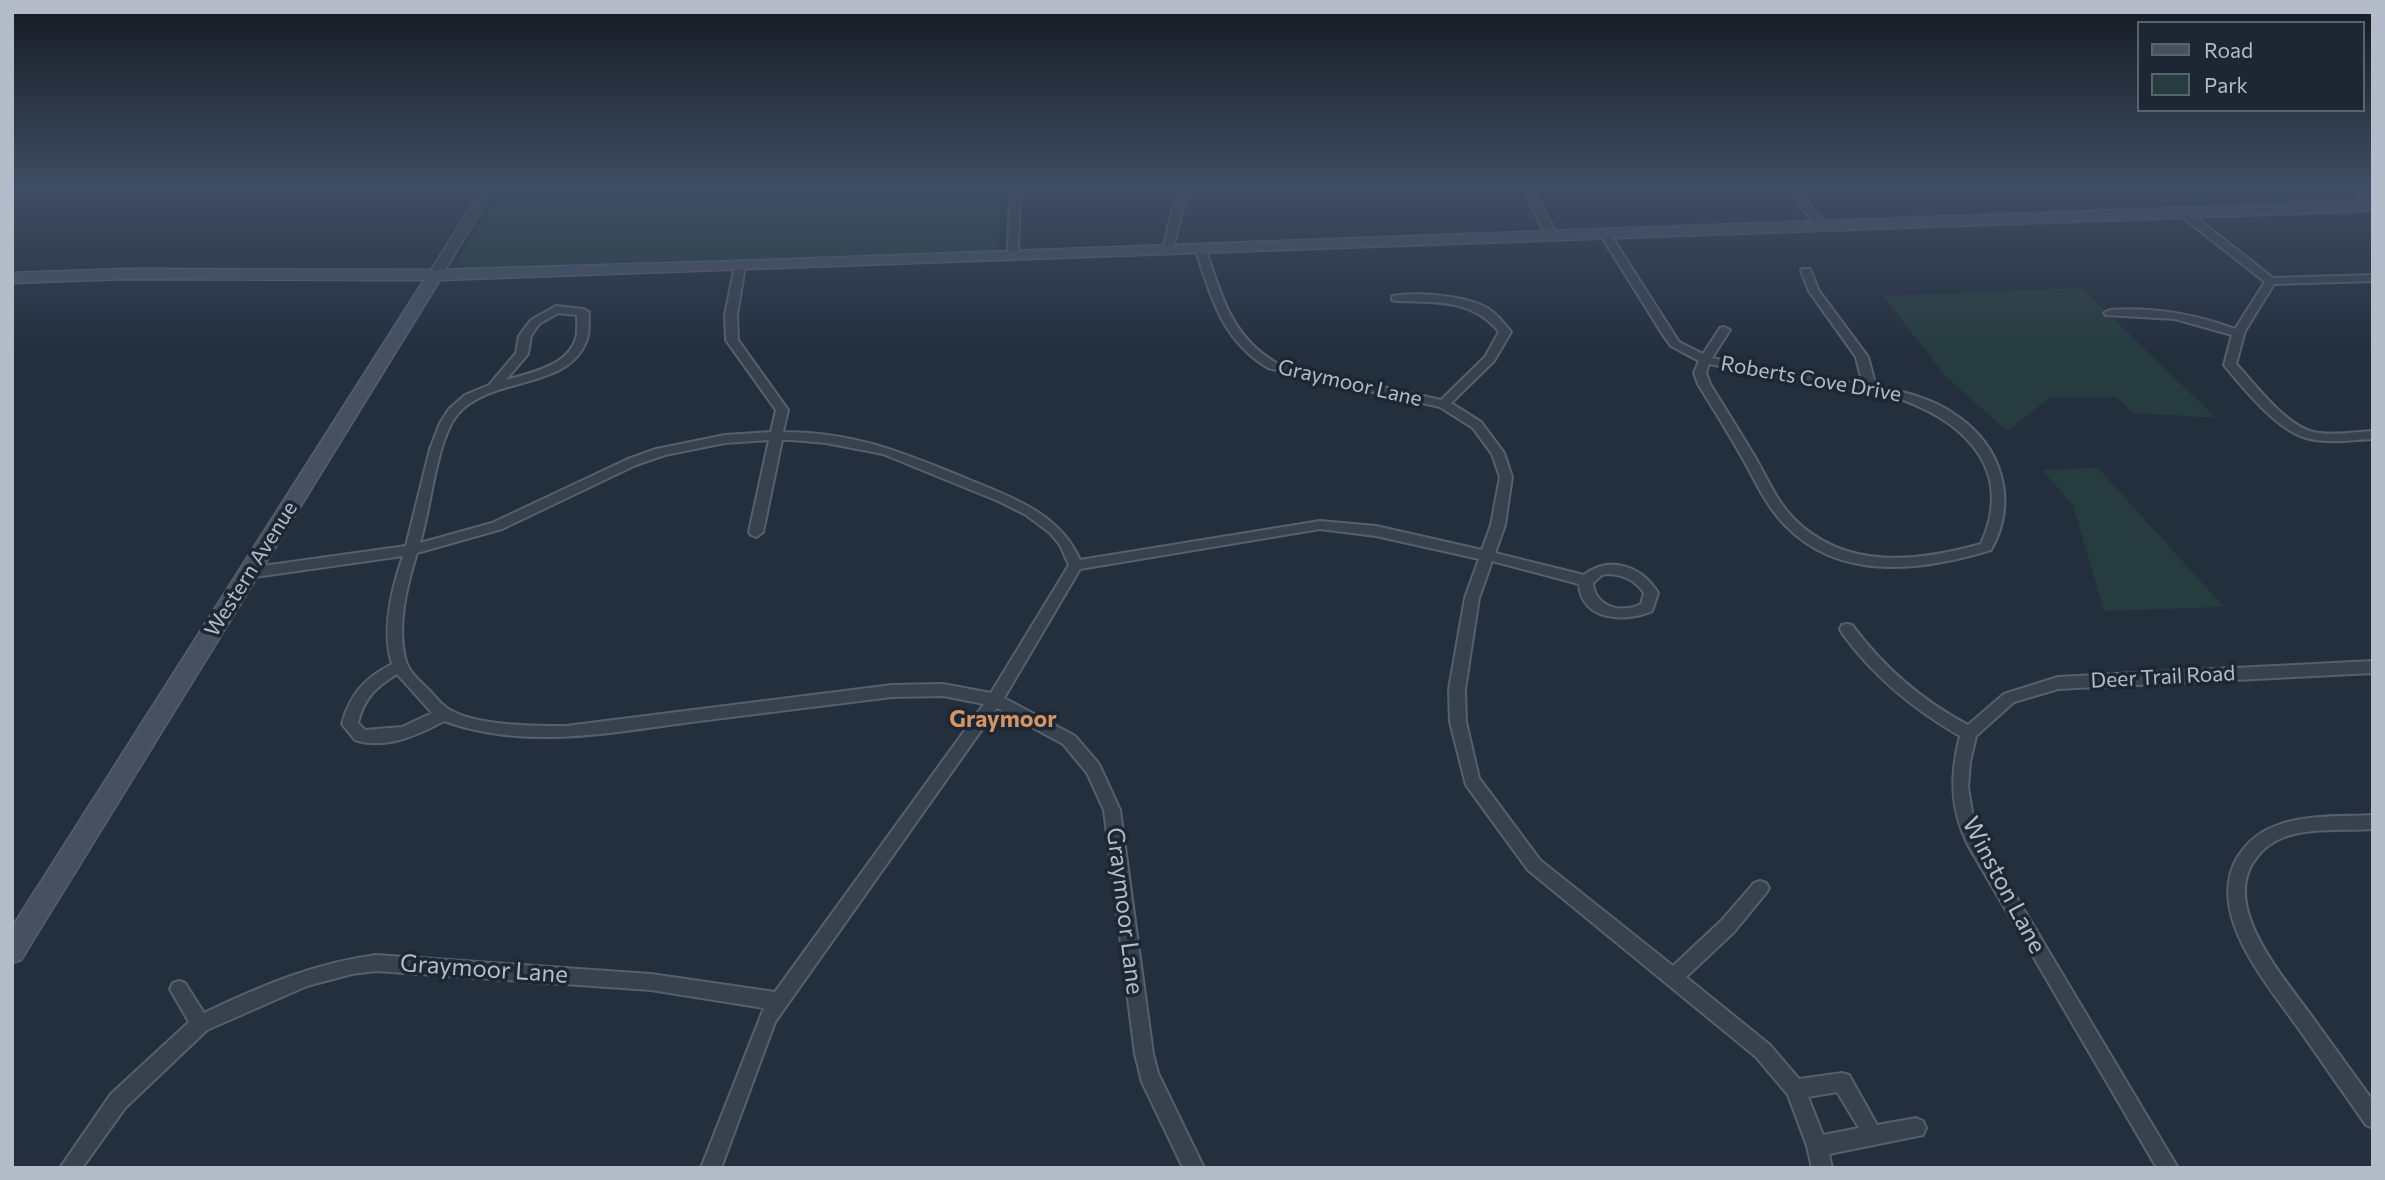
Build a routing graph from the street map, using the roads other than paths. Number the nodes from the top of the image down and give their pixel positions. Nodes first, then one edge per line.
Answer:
1 (455, 243) edge
2 (1014, 243) edge
3 (1170, 243) edge
4 (1345, 243) edge
5 (1611, 243) edge
6 (2223, 243) edge
7 (1200, 248) junction
8 (1168, 250) junction
9 (1013, 255) junction
10 (740, 266) junction
11 (1805, 271) dead end
12 (435, 275) junction
13 (12, 278) edge
14 (2373, 278) edge
15 (2272, 281) junction
16 (1395, 298) dead end
17 (2110, 313) dead end
18 (1724, 330) dead end
19 (2237, 333) junction
20 (1705, 360) junction
21 (495, 385) junction
22 (1870, 388) junction
23 (1444, 404) junction
24 (2373, 435) edge
25 (777, 437) junction
26 (756, 532) dead end
27 (412, 550) junction
28 (1489, 556) junction
29 (1076, 565) junction
30 (248, 573) junction
31 (1586, 581) junction
32 (1847, 629) dead end
33 (400, 666) junction
34 (2373, 667) edge
35 (995, 701) junction
36 (443, 714) junction
37 (1969, 733) junction
38 (2373, 822) edge
39 (1760, 888) dead end
40 (22, 919) edge
41 (12, 951) edge
42 (1673, 978) junction
43 (178, 989) dead end
44 (777, 1001) junction
45 (200, 1024) junction
46 (1796, 1088) junction
47 (2373, 1118) edge
48 (1916, 1128) dead end
49 (1872, 1137) junction
50 (1817, 1146) junction
51 (70, 1168) edge
52 (711, 1168) edge
53 (1194, 1168) edge
54 (1822, 1168) edge
55 (2168, 1168) edge

1 - 12 street, Western Avenue
2 - 9 street
3 - 8 street
4 - 7 main road
5 - 20 street, Roberts Cove Drive
6 - 15 street
7 - 8 main road
7 - 23 street, Graymoor Lane
8 - 9 main road
9 - 10 main road
10 - 12 main road
10 - 25 street
11 - 22 street
12 - 13 main road
12 - 30 main road, Western Avenue
14 - 15 street
15 - 19 street
16 - 23 street, Graymoor Lane
17 - 19 street
18 - 20 street
19 - 24 street
20 - 22 street, Roberts Cove Drive
20 - 22 street, Roberts Cove Drive
21 - 21 street
21 - 27 street
23 - 28 street, Graymoor Lane
25 - 26 street
25 - 27 street
25 - 29 street
27 - 30 street
27 - 33 street
28 - 29 street
28 - 31 street
28 - 42 street, Graymoor Lane
29 - 35 street
30 - 40 main road, Western Avenue
31 - 31 street
32 - 37 street
33 - 36 street
33 - 36 street
34 - 37 street, Deer Trail Road
35 - 36 street, Graymoor Lane
35 - 44 street
35 - 53 street, Graymoor Lane
37 - 55 street, Winston Lane
38 - 47 street
39 - 42 street
40 - 41 main road, Western Avenue
42 - 46 street, Graymoor Lane
43 - 45 street
44 - 45 street, Graymoor Lane
44 - 52 street
45 - 51 street, Graymoor Lane
46 - 49 street
46 - 50 street, Graymoor Lane
48 - 49 street
49 - 50 street
50 - 54 street, Graymoor Lane

